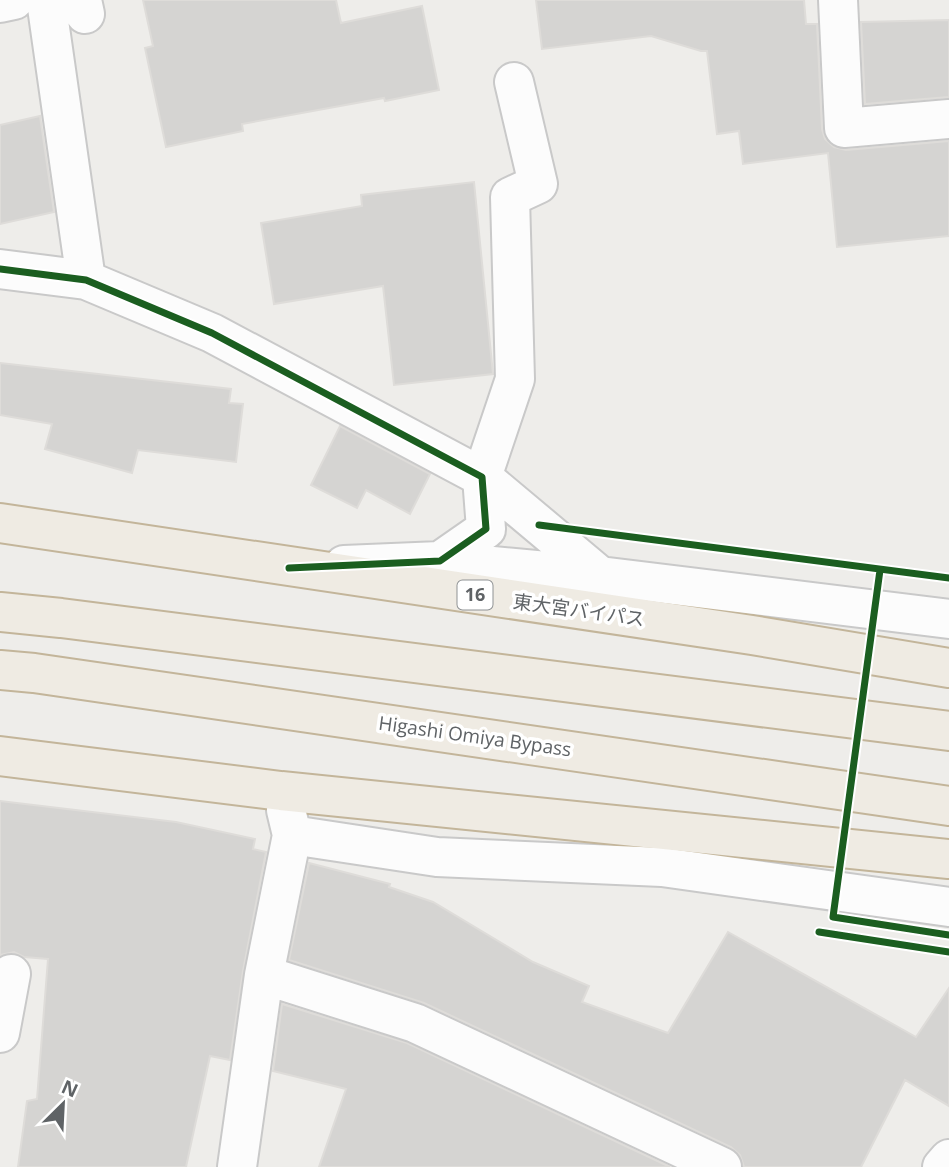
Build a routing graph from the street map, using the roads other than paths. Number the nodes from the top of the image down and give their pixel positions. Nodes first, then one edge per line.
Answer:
1 (14, 0) edge
2 (46, 0) edge
3 (838, 0) edge
4 (0, 3) edge
5 (514, 82) dead end
6 (949, 119) edge
7 (0, 269) edge
8 (86, 280) junction
9 (482, 477) junction
10 (0, 523) edge
11 (440, 561) junction
12 (289, 568) junction
13 (600, 576) junction
14 (0, 612) edge
15 (949, 619) edge
16 (949, 668) edge
17 (0, 670) edge
18 (949, 731) edge
19 (0, 756) edge
20 (281, 791) junction
21 (949, 806) edge
22 (292, 835) junction
23 (949, 859) edge
24 (949, 907) edge
25 (11, 974) dead end
26 (264, 975) junction
27 (0, 1033) edge
28 (949, 1159) edge
29 (237, 1167) edge
30 (722, 1167) edge
31 (942, 1167) edge

1 - 4 street
2 - 8 street
3 - 6 street
5 - 9 street
7 - 8 street
8 - 9 street
9 - 11 street
9 - 13 street
10 - 12 highway, 東大宮バイパス / 16
11 - 12 street
11 - 13 street
12 - 16 highway, 東大宮バイパス / 16
13 - 15 street
14 - 18 highway
17 - 21 highway, Higashi Omiya Bypass
19 - 20 highway
20 - 22 street
20 - 23 highway
22 - 24 street
22 - 26 street
25 - 27 street
26 - 29 street
26 - 30 street
28 - 31 street

